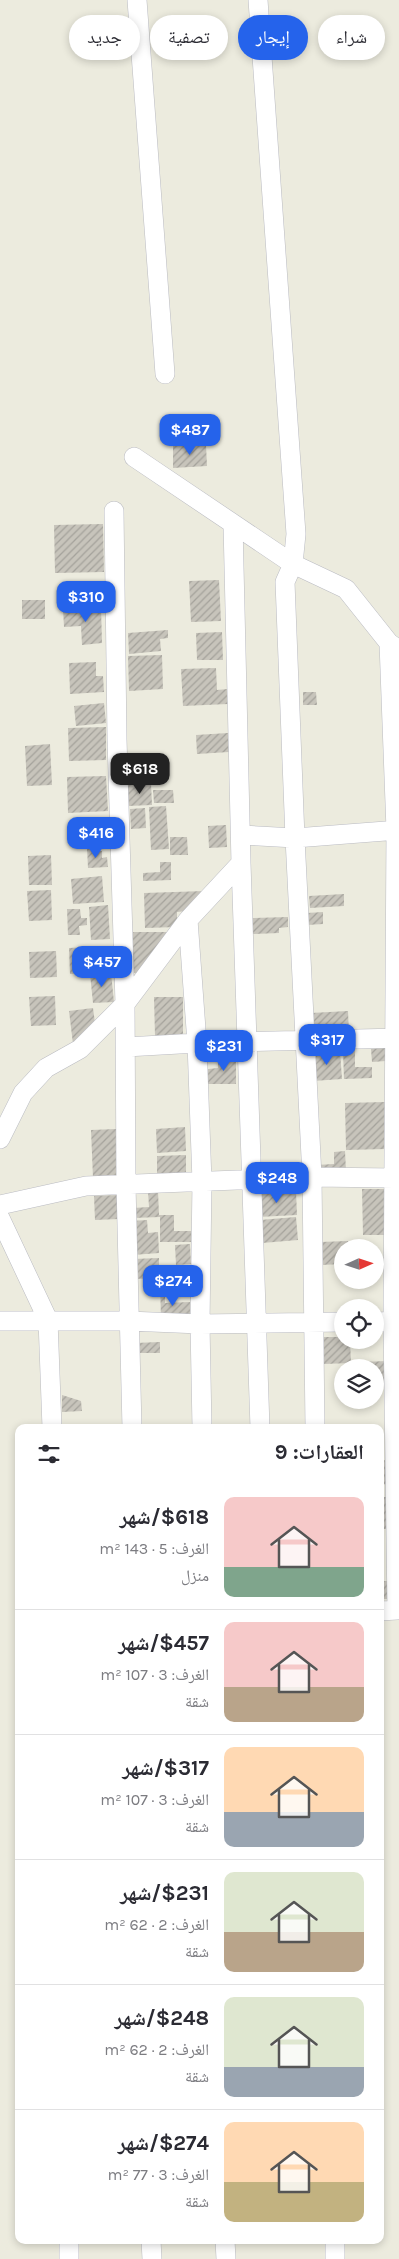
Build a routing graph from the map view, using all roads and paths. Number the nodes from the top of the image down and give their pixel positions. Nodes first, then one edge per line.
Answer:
1 (137, 0) edge
2 (258, 0) edge
3 (165, 374) dead end
4 (134, 457) dead end
5 (114, 511) dead end
6 (233, 524) junction
7 (293, 564) junction
8 (394, 646) edge
9 (397, 830) edge
10 (241, 835) junction
11 (295, 838) junction
12 (241, 863) junction
13 (188, 920) junction
14 (125, 1004) junction
15 (397, 1038) edge
16 (305, 1042) junction
17 (197, 1043) junction
18 (247, 1043) junction
19 (126, 1047) junction
20 (0, 1139) edge
21 (312, 1177) junction
22 (251, 1179) junction
23 (397, 1180) edge
24 (202, 1182) junction
25 (126, 1186) junction
26 (0, 1205) edge
27 (0, 1218) edge
28 (48, 1320) junction
29 (0, 1321) edge
30 (128, 1321) junction
31 (314, 1322) junction
32 (334, 1322) edge
33 (389, 1322) edge
34 (257, 1323) junction
35 (200, 1324) junction
36 (52, 1424) edge
37 (132, 1424) edge
38 (202, 1424) edge
39 (260, 1424) edge
40 (314, 1424) edge
41 (391, 1489) edge
42 (384, 1611) edge
43 (69, 2244) edge
44 (151, 2244) edge
45 (225, 2244) edge
46 (335, 2244) edge
47 (69, 2259) edge
48 (152, 2259) edge
49 (226, 2259) edge
50 (335, 2259) edge

1 - 3 street
2 - 7 street
4 - 6 street
5 - 14 street
6 - 7 street
6 - 10 street
7 - 8 street
7 - 11 street
8 - 9 street
9 - 11 street
9 - 15 street
10 - 11 street
10 - 12 street
11 - 16 street
12 - 13 street
12 - 18 street
13 - 14 street
13 - 17 street
14 - 19 street
14 - 20 street
15 - 16 street
15 - 23 street
16 - 18 street
16 - 21 street
17 - 18 street
17 - 19 street
17 - 24 street
18 - 22 street
19 - 25 street
21 - 22 street
21 - 23 street
21 - 31 street
22 - 24 street
22 - 34 street
23 - 33 street
24 - 25 street
24 - 35 street
25 - 26 street
25 - 30 street
27 - 28 street
28 - 29 street
28 - 30 street
28 - 36 street
30 - 35 street
30 - 37 street
31 - 32 street
31 - 34 street
31 - 40 street
33 - 41 street
34 - 35 street
34 - 39 street
35 - 38 street
41 - 42 street
43 - 47 street
44 - 48 street
45 - 49 street
46 - 50 street

